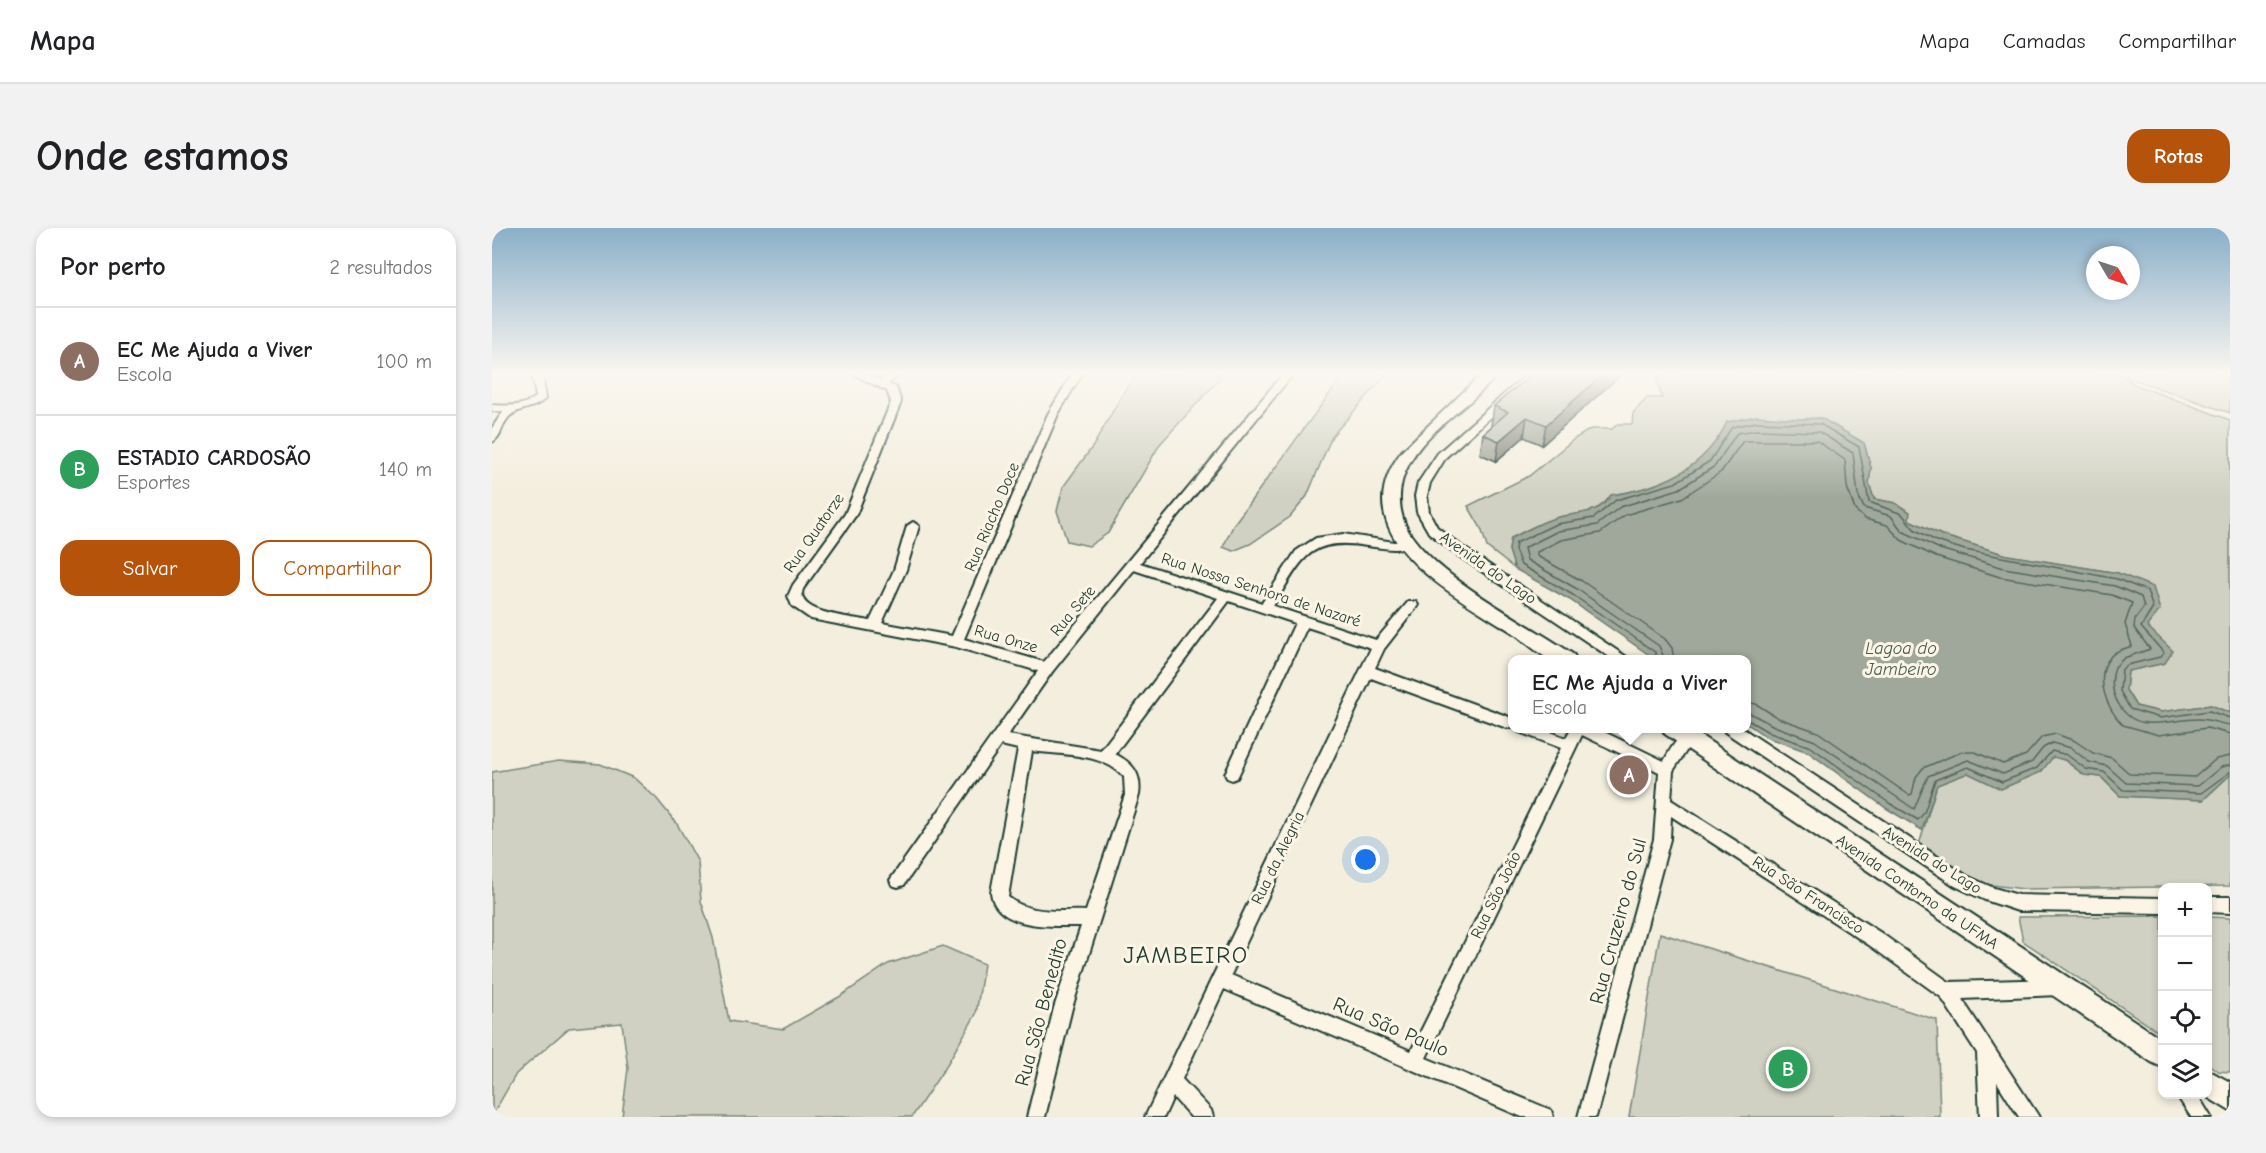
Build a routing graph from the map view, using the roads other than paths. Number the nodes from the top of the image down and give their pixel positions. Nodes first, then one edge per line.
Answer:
1 (505, 415) edge
2 (891, 415) edge
3 (1052, 415) edge
4 (1254, 415) edge
5 (1448, 415) edge
6 (1486, 415) edge
7 (492, 439) edge
8 (913, 526) dead end
9 (1408, 544) junction
10 (1133, 565) junction
11 (1226, 596) junction
12 (1412, 605) dead end
13 (1265, 609) junction
14 (811, 614) joint
15 (1303, 621) junction
16 (874, 626) junction
17 (956, 642) junction
18 (1379, 646) junction
19 (1559, 655) edge
20 (1617, 655) edge
21 (1047, 668) junction
22 (1367, 671) junction
23 (1508, 723) edge
24 (1535, 733) edge
25 (1577, 733) edge
26 (1589, 733) edge
27 (1736, 733) edge
28 (1679, 734) edge
29 (997, 739) junction
30 (1026, 744) junction
31 (1569, 745) junction
32 (1105, 756) junction
33 (1667, 769) junction
34 (1232, 774) dead end
35 (1665, 804) junction
36 (898, 879) dead end
37 (2212, 905) edge
38 (2230, 905) edge
39 (2158, 906) edge
40 (1091, 919) junction
41 (1220, 979) junction
42 (2059, 987) junction
43 (1947, 991) junction
44 (1986, 1049) junction
45 (2158, 1051) edge
46 (1415, 1062) junction
47 (1171, 1082) junction
48 (2212, 1086) edge
49 (2230, 1098) edge
50 (2188, 1099) edge
51 (1036, 1117) edge
52 (1154, 1117) edge
53 (1204, 1117) edge
54 (1544, 1117) edge
55 (1587, 1117) edge
56 (1989, 1117) edge
57 (2030, 1117) edge
58 (2202, 1117) edge

1 - 7 street
2 - 14 street, Rua Quatorze
3 - 17 street, Rua Riacho Doce
4 - 10 street, Rua Sete
5 - 9 main road
6 - 20 street, Avenida do Lago
8 - 16 street
9 - 13 street
9 - 19 main road
10 - 11 street, Rua Nossa Senhora de Nazaré
10 - 21 street, Rua Sete
11 - 13 street, Rua Nossa Senhora de Nazaré
11 - 32 street
12 - 18 street, Rua da Alegria
13 - 15 street, Rua Nossa Senhora de Nazaré
14 - 16 street, Rua Onze
15 - 18 street, Rua Nossa Senhora de Nazaré
15 - 34 street
16 - 17 street, Rua Onze
17 - 21 street, Rua Onze
18 - 22 street, Rua da Alegria
21 - 29 street, Rua Sete
22 - 23 street
22 - 41 street, Rua da Alegria
24 - 31 street
25 - 31 street, Rua São João
26 - 33 street
27 - 39 street, Avenida do Lago
28 - 33 street, Rua Cruzeiro do Sul
28 - 42 main road, Avenida Contorno da UFMA
29 - 30 street
29 - 36 street, Rua Sete
30 - 32 street
30 - 40 street
31 - 46 street, Rua São João
32 - 40 street, Rua São Benedito
33 - 35 street, Rua Cruzeiro do Sul
35 - 43 street, Rua São Francisco
35 - 55 street, Rua Cruzeiro do Sul
37 - 38 street
40 - 51 street, Rua São Benedito
41 - 46 street, Rua São Paulo
41 - 47 street, Rua da Alegria
42 - 43 street
42 - 45 main road, Avenida Contorno da UFMA
43 - 44 street, Rua São Francisco
44 - 56 street
44 - 57 street, Rua São Francisco
46 - 54 street, Rua São Paulo
47 - 52 street, Rua da Alegria
47 - 53 street
48 - 49 main road
50 - 58 street

